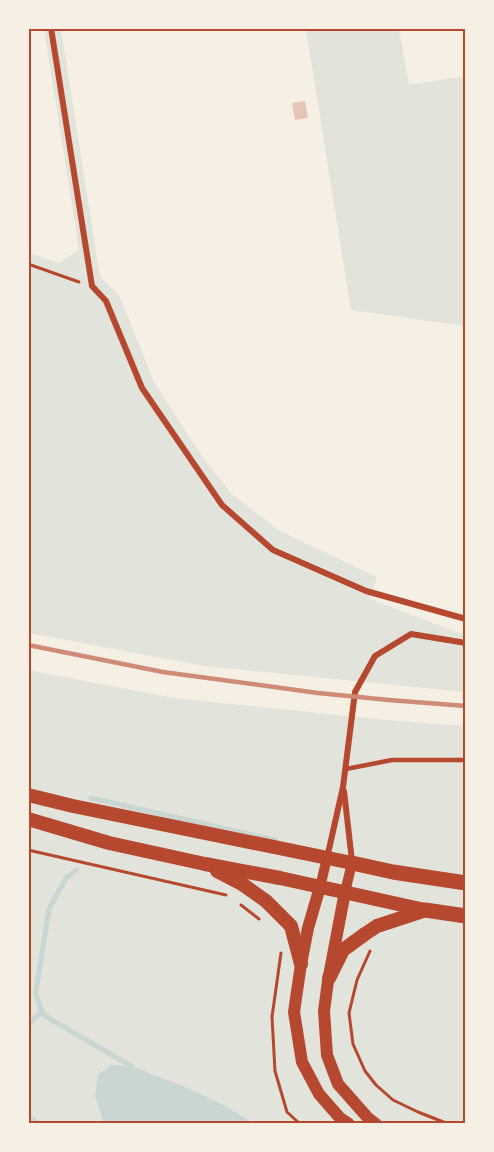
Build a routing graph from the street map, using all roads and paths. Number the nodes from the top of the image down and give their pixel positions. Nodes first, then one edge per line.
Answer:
1 (51, 28) edge
2 (28, 264) edge
3 (92, 286) junction
4 (465, 619) edge
5 (465, 643) edge
6 (465, 760) edge
7 (346, 769) junction
8 (343, 787) junction
9 (28, 795) edge
10 (28, 819) edge
11 (28, 850) edge
12 (327, 858) junction
13 (352, 863) junction
14 (204, 864) junction
15 (465, 884) edge
16 (320, 887) junction
17 (345, 892) junction
18 (229, 896) dead end
19 (237, 902) dead end
20 (425, 910) junction
21 (465, 916) edge
22 (264, 922) dead end
23 (365, 934) junction
24 (281, 950) dead end
25 (300, 964) junction
26 (329, 978) junction
27 (465, 1123) edge
28 (300, 1124) edge
29 (349, 1124) edge
30 (376, 1124) edge

1 - 3 street
2 - 3 path
3 - 4 street
5 - 7 street
6 - 7 lane
7 - 8 street
8 - 12 street
8 - 13 street
9 - 12 main road
10 - 14 main road
11 - 18 path
12 - 13 main road
12 - 16 street
13 - 15 highway
13 - 17 street
14 - 16 main road
14 - 25 main road
16 - 17 main road
16 - 25 main road
17 - 20 main road
17 - 26 main road
19 - 22 path
20 - 21 highway
20 - 23 main road
23 - 26 main road
23 - 27 path
24 - 28 path
25 - 29 main road
26 - 30 main road

